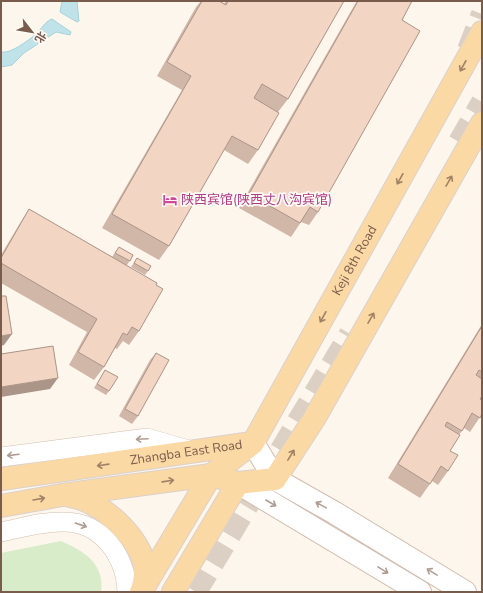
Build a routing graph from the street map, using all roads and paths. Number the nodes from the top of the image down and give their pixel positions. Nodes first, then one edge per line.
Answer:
1 (482, 32) tunnel mouth
2 (482, 123) edge
3 (253, 443) junction
4 (193, 452) junction
5 (1, 457) edge
6 (210, 475) junction
7 (1, 479) edge
8 (275, 479) junction
9 (238, 484) junction
10 (62, 495) junction
11 (1, 506) edge
12 (1, 532) edge
13 (136, 591) edge
14 (173, 592) edge
15 (420, 592) edge
16 (465, 592) edge

1 -> 3 main road, Keji 8th Road
8 -> 2 main road
3 - 4 main road, Zhangba East Road
3 - 6 main road, Keji 8th Road
3 - 8 street, Zhangba East Road
4 -> 5 street
4 -> 7 main road, Zhangba East Road
6 - 9 main road, Zhangba East Road
10 -> 6 main road, Zhangba East Road
6 - 13 main road
8 - 9 main road
16 -> 8 street, Zhangba East Road
9 - 14 main road
9 -> 15 street, Zhangba East Road
11 -> 10 main road, Zhangba East Road
10 - 13 main road
12 -> 13 street

